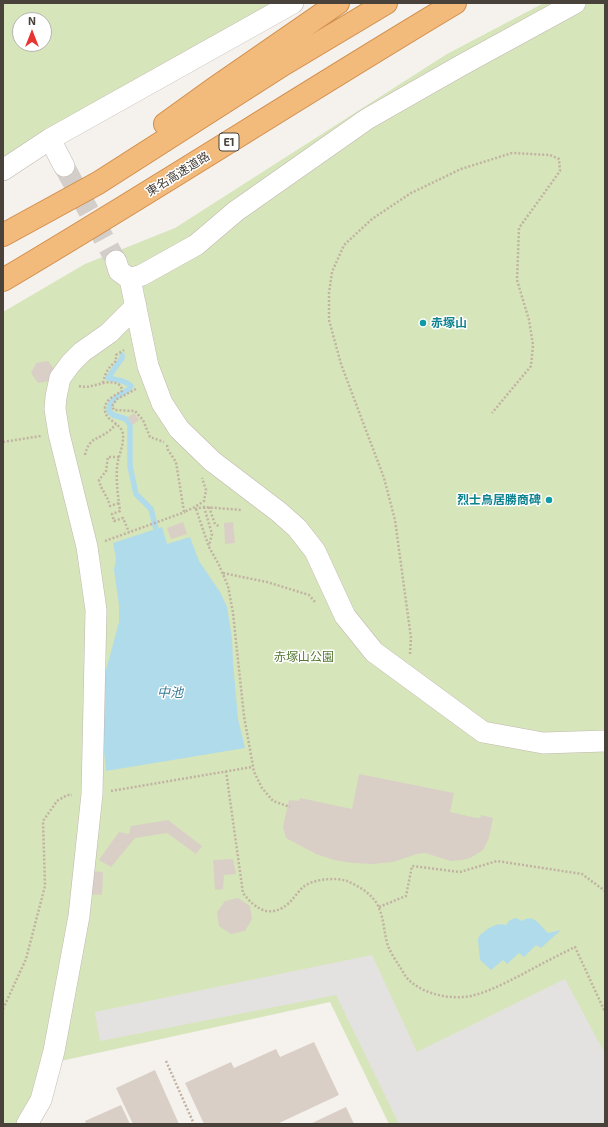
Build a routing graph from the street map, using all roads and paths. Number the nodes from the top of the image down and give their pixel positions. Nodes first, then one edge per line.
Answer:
1 (293, 3) edge
2 (338, 3) edge
3 (386, 3) edge
4 (455, 3) edge
5 (575, 3) edge
6 (50, 139) junction
7 (64, 166) tunnel mouth
8 (3, 170) edge
9 (98, 183) junction
10 (3, 235) edge
11 (116, 261) tunnel mouth
12 (130, 279) junction
13 (3, 280) edge
14 (136, 306) junction
15 (109, 333) junction
16 (130, 347) dead end
17 (116, 355) junction
18 (60, 378) junction
19 (103, 383) junction
20 (139, 388) dead end
21 (492, 413) dead end
22 (116, 424) junction
23 (59, 434) junction
24 (3, 442) edge
25 (119, 457) junction
26 (212, 461) junction
27 (71, 482) junction
28 (119, 504) junction
29 (204, 507) junction
30 (209, 507) junction
31 (196, 509) junction
32 (244, 510) dead end
33 (184, 512) junction
34 (220, 527) dead end
35 (129, 532) junction
36 (87, 547) junction
37 (209, 547) junction
38 (222, 573) junction
39 (342, 610) junction
40 (410, 678) junction
41 (605, 741) edge
42 (226, 771) dead end
43 (290, 807) dead end
44 (605, 891) edge
45 (379, 907) junction
46 (605, 1012) edge
47 (166, 1061) dead end
48 (27, 1124) edge
49 (194, 1124) edge

1 - 6 street
2 - 9 highway
3 - 9 highway
4 - 13 highway, 東名高速道路 / E1
5 - 12 street
6 - 7 street
6 - 8 street
9 - 10 highway
11 - 12 street
12 - 14 street
14 - 15 street
14 - 26 street
15 - 17 path
15 - 18 street
16 - 17 path
17 - 19 path
18 - 19 path
18 - 23 street
19 - 22 path
20 - 33 path
21 - 40 path
22 - 25 path
22 - 27 path
23 - 24 path
23 - 27 street
25 - 28 path
25 - 28 path
26 - 33 path
26 - 39 street
27 - 36 street
28 - 35 path
29 - 30 path
29 - 31 path
29 - 37 path
30 - 32 path
30 - 34 path
31 - 33 path
31 - 37 path
33 - 35 path
35 - 36 path
36 - 48 street
37 - 38 path
38 - 39 path
38 - 43 path
39 - 40 street
40 - 41 street
42 - 45 path
44 - 45 path
45 - 46 path
47 - 49 path

